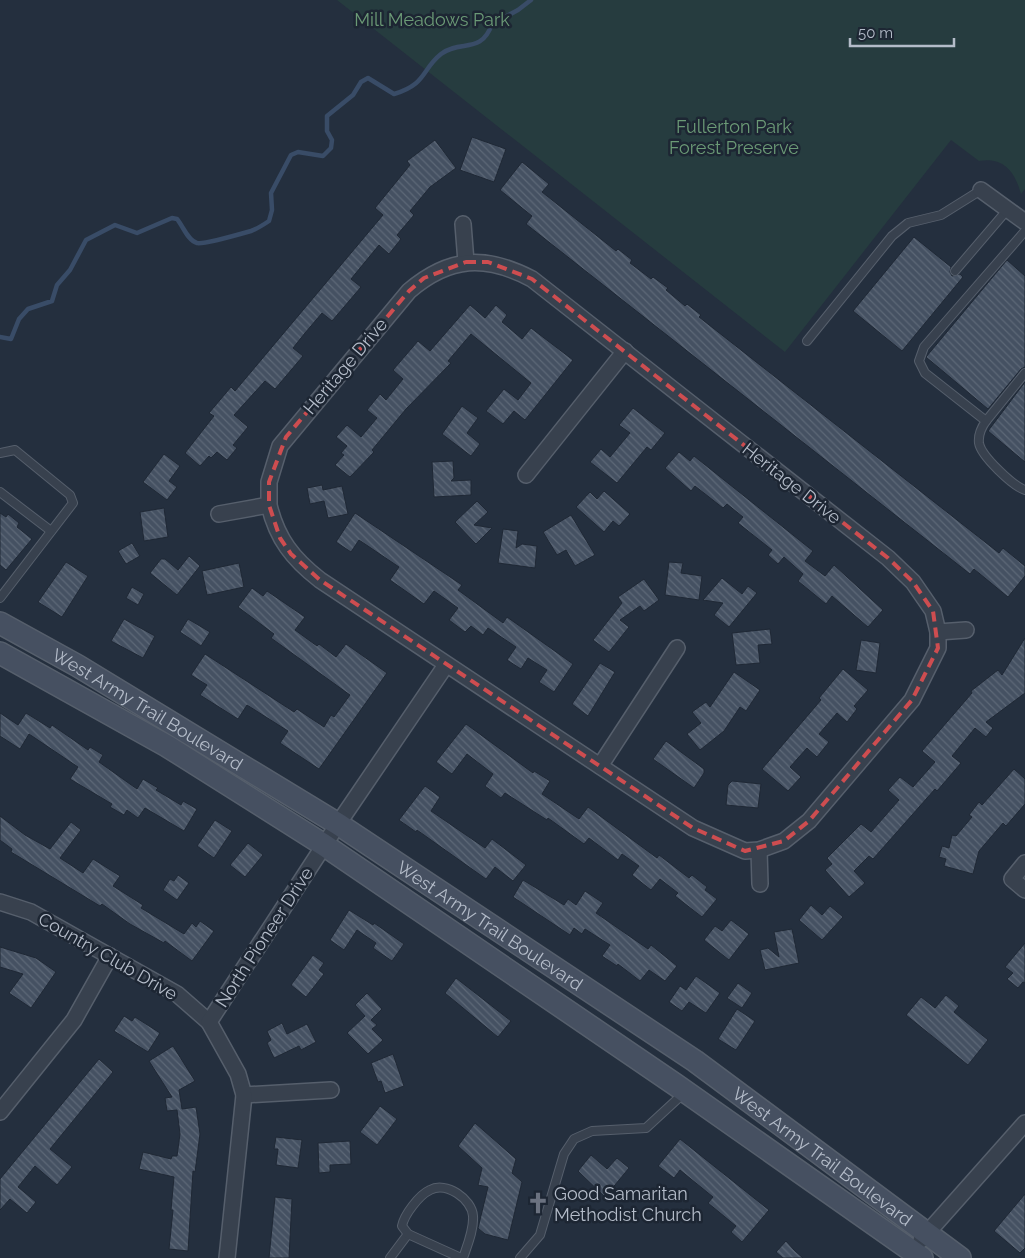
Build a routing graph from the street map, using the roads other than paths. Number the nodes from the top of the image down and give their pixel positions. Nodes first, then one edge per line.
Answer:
1 (981, 190) joint
2 (1008, 208) junction
3 (1025, 222) edge
4 (463, 224) dead end
5 (1025, 231) edge
6 (466, 262) junction
7 (955, 270) dead end
8 (807, 341) dead end
9 (625, 351) junction
10 (1025, 373) edge
11 (986, 421) junction
12 (0, 453) edge
13 (526, 475) dead end
14 (1025, 490) edge
15 (0, 492) edge
16 (269, 506) junction
17 (219, 514) dead end
18 (51, 531) junction
19 (0, 597) edge
20 (0, 623) edge
21 (966, 630) dead end
22 (938, 632) junction
23 (677, 648) dead end
24 (0, 653) edge
25 (446, 665) junction
26 (600, 766) junction
27 (338, 824) junction
28 (324, 845) junction
29 (759, 850) junction
30 (1025, 863) edge
31 (760, 884) dead end
32 (1025, 890) edge
33 (0, 902) edge
34 (110, 956) junction
35 (209, 1022) junction
36 (695, 1061) junction
37 (681, 1088) junction
38 (331, 1090) dead end
39 (244, 1096) junction
40 (0, 1112) edge
41 (1025, 1123) edge
42 (408, 1234) junction
43 (928, 1234) junction
44 (916, 1254) edge
45 (227, 1258) edge
46 (390, 1258) edge
47 (462, 1258) edge
48 (520, 1258) edge
49 (960, 1258) edge

1 - 2 street
1 - 8 lane
2 - 3 street
2 - 7 lane
4 - 6 street
5 - 11 lane
6 - 9 street, Heritage Drive
6 - 16 street, Heritage Drive
9 - 13 street
9 - 22 street, Heritage Drive
10 - 11 lane
11 - 14 lane
12 - 18 lane
15 - 18 lane
16 - 17 street
16 - 25 street, Heritage Drive
18 - 19 lane
20 - 27 main road, West Army Trail Boulevard
21 - 22 street
22 - 29 street, Heritage Drive
23 - 26 street
24 - 28 main road, West Army Trail Boulevard
25 - 26 street, Heritage Drive
25 - 27 street
26 - 29 street, Heritage Drive
27 - 28 street, North Pioneer Drive
27 - 36 main road, West Army Trail Boulevard
28 - 35 street, North Pioneer Drive
28 - 37 main road, West Army Trail Boulevard
29 - 31 street
30 - 32 street
33 - 34 street, Country Club Drive
34 - 35 street, Country Club Drive
34 - 40 street
35 - 39 street, North Pioneer Drive
36 - 37 main road
36 - 43 main road, West Army Trail Boulevard
37 - 44 main road, West Army Trail Boulevard
37 - 48 lane
38 - 39 street
39 - 45 street, North Pioneer Drive
41 - 43 street
42 - 46 lane
42 - 47 lane
42 - 47 lane
43 - 44 street
43 - 49 main road, West Army Trail Boulevard

